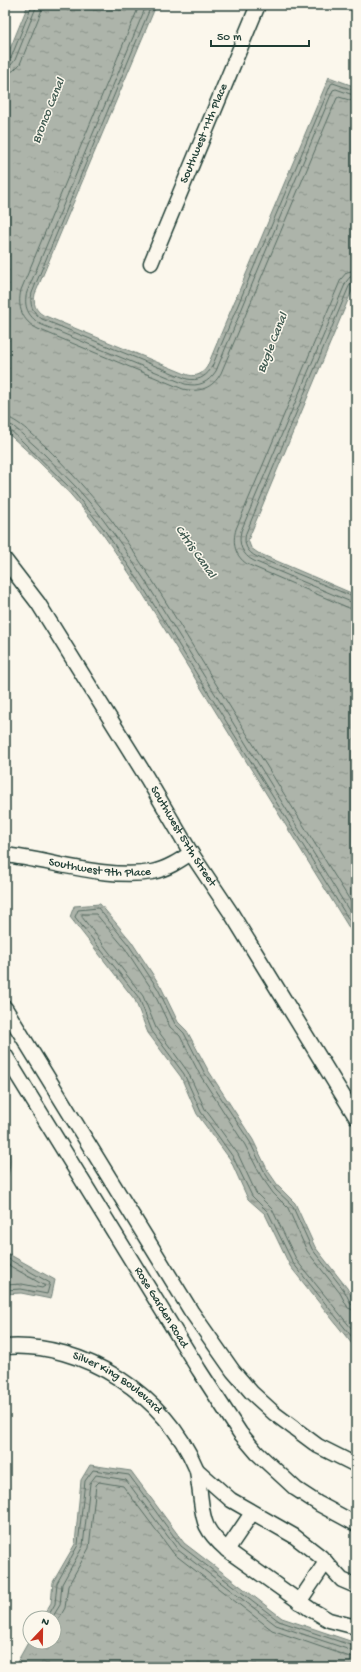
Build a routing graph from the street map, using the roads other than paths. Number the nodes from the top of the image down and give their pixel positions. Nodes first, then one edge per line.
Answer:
1 (258, 5) edge
2 (151, 263) dead end
3 (5, 560) edge
4 (191, 853) junction
5 (5, 854) edge
6 (5, 1008) edge
7 (5, 1054) edge
8 (356, 1116) edge
9 (5, 1347) edge
10 (356, 1466) edge
11 (196, 1470) junction
12 (252, 1513) junction
13 (356, 1524) edge
14 (227, 1550) junction
15 (326, 1562) junction
16 (356, 1586) edge
17 (299, 1602) junction
18 (356, 1627) edge

1 - 2 street, Southwest 11th Place
3 - 4 street, Southwest 57th Street
4 - 5 street, Southwest 9th Place
4 - 8 street, Southwest 57th Street
6 - 10 street, Rose Garden Road
7 - 13 street, Rose Garden Road
9 - 11 street, Silver King Boulevard
11 - 12 street, Silver King Boulevard
11 - 14 street, Silver King Boulevard
12 - 14 street
12 - 15 street, Silver King Boulevard
14 - 17 street, Silver King Boulevard
15 - 16 street, Silver King Boulevard
15 - 17 street
17 - 18 street, Silver King Boulevard

